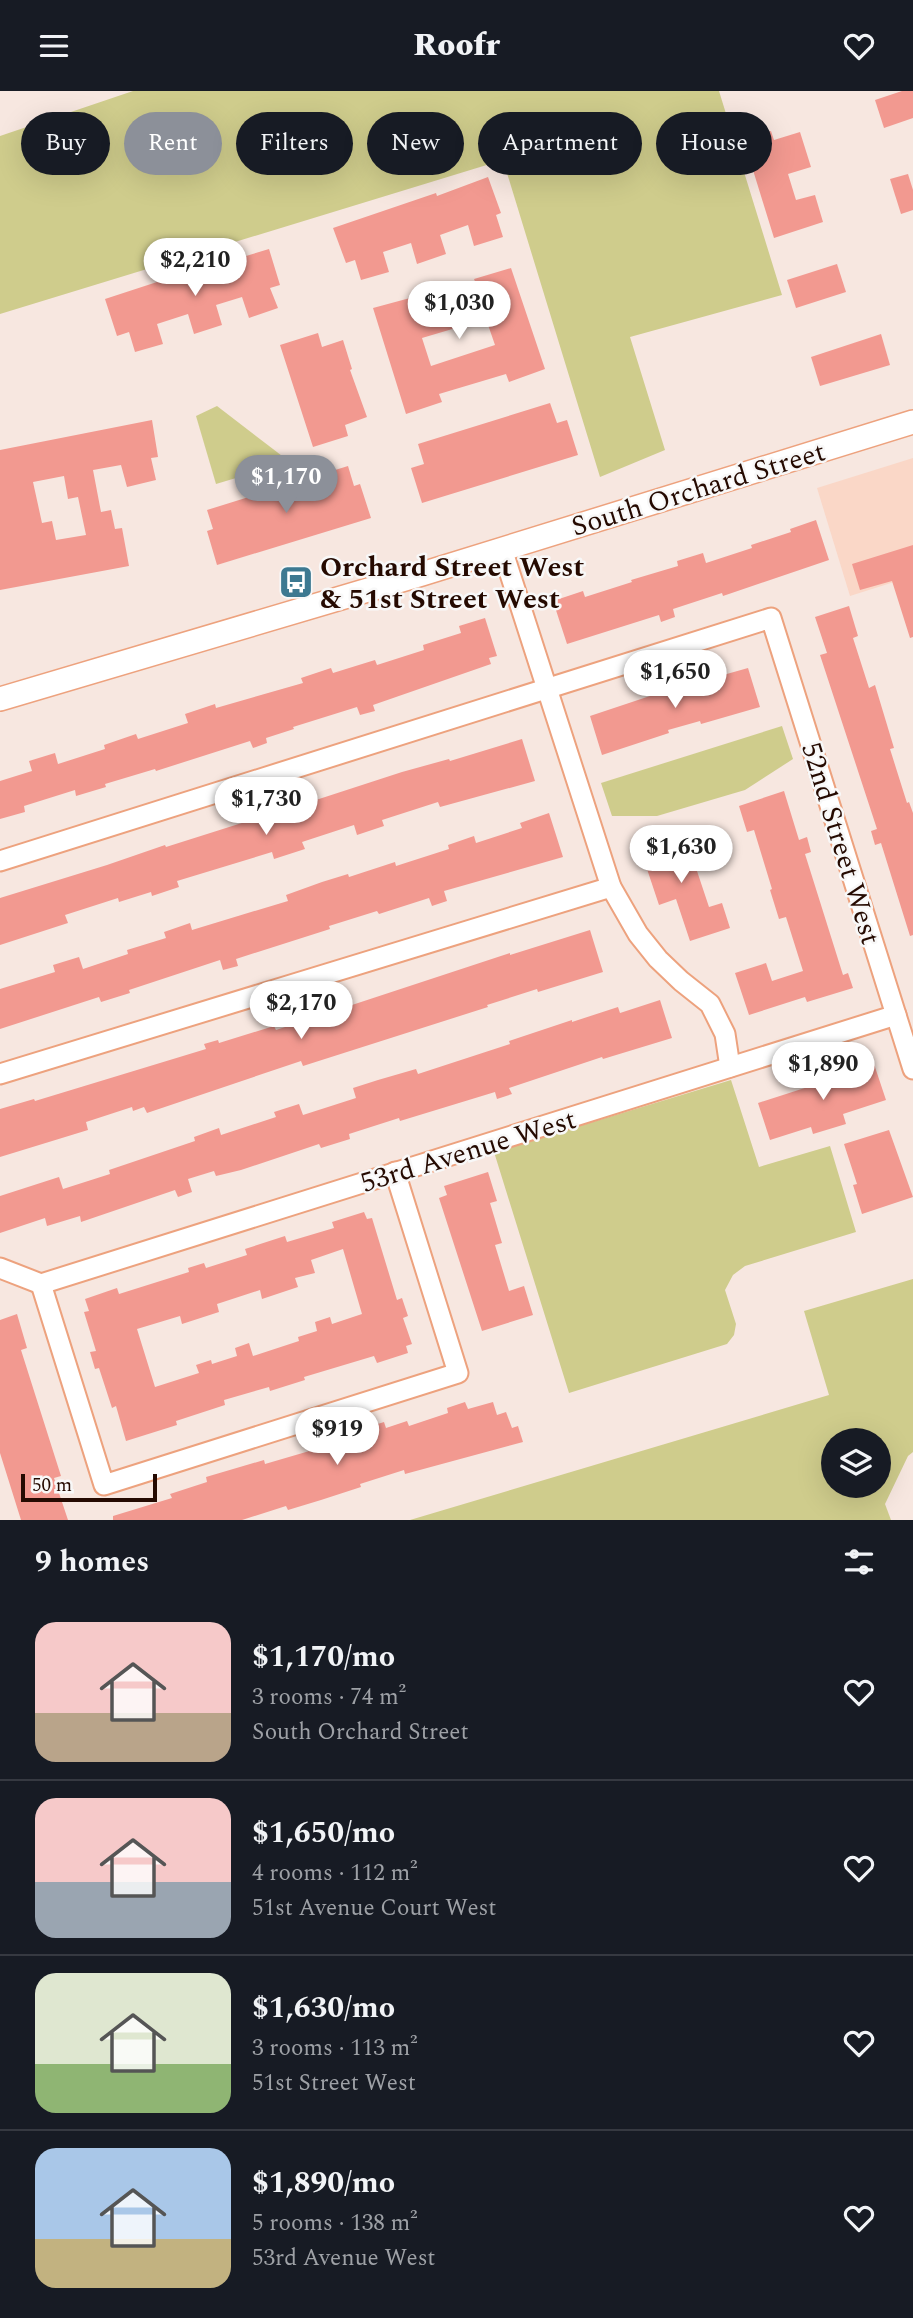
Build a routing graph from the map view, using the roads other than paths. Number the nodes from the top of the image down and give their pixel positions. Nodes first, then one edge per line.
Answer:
1 (913, 422) edge
2 (502, 549) junction
3 (547, 688) junction
4 (0, 699) edge
5 (0, 860) edge
6 (611, 887) junction
7 (896, 1015) junction
8 (730, 1067) junction
9 (913, 1069) edge
10 (0, 1075) edge
11 (396, 1173) junction
12 (0, 1268) edge
13 (41, 1284) junction

1 - 2 main road, South Orchard Street
2 - 3 street
2 - 4 main road, South Orchard Street
3 - 5 street
3 - 6 street
3 - 7 street, 52nd Street West
6 - 8 street
6 - 10 street
7 - 8 street, 53rd Avenue West
7 - 9 street, 52nd Street West
8 - 11 street, 53rd Avenue West
11 - 13 street, 53rd Avenue West
11 - 13 street
12 - 13 street

